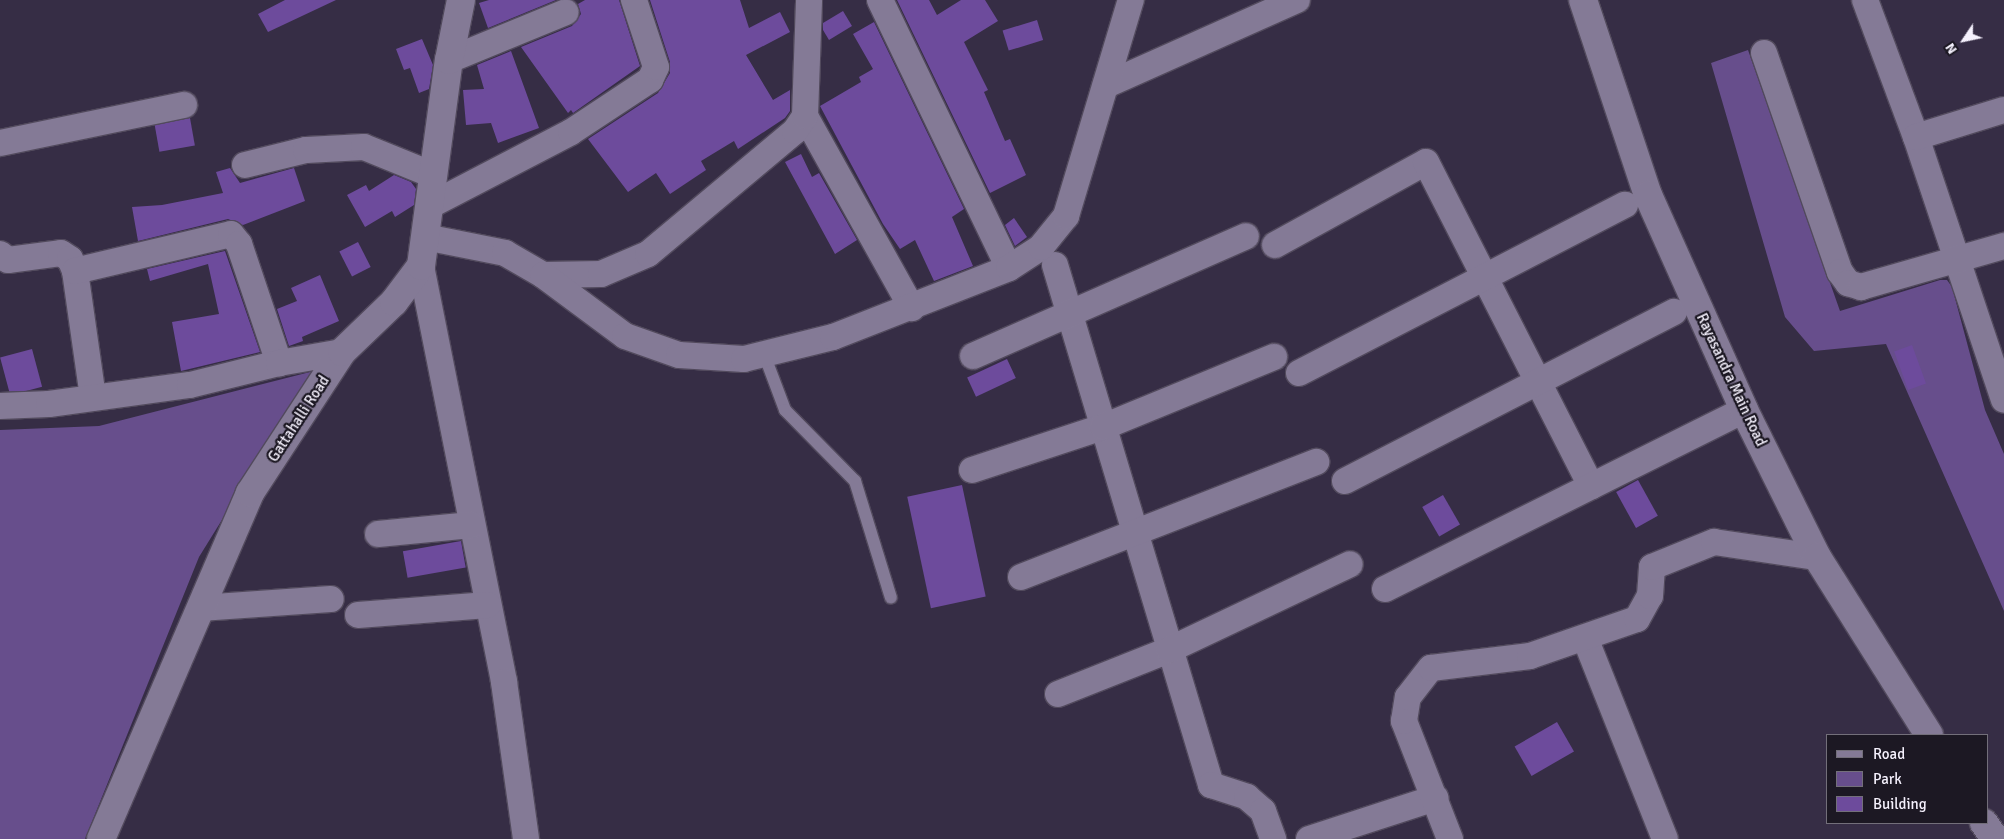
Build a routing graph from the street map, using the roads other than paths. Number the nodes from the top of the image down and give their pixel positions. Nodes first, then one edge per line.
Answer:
1 (461, 0) edge
2 (634, 0) edge
3 (809, 0) edge
4 (880, 0) edge
5 (1131, 0) edge
6 (1297, 0) edge
7 (1583, 0) edge
8 (1872, 2) edge
9 (566, 12) dead end
10 (1764, 53) dead end
11 (449, 60) junction
12 (1106, 85) junction
13 (184, 105) dead end
14 (2004, 110) edge
15 (805, 116) junction
16 (1916, 137) junction
17 (0, 143) edge
18 (245, 165) dead end
19 (433, 174) junction
20 (1625, 205) dead end
21 (429, 206) junction
22 (1246, 236) dead end
23 (425, 237) junction
24 (1275, 245) dead end
25 (2004, 246) edge
26 (0, 254) edge
27 (1955, 261) junction
28 (1056, 265) dead end
29 (420, 266) junction
30 (1010, 268) junction
31 (76, 271) junction
32 (543, 275) junction
33 (1485, 278) junction
34 (912, 308) junction
35 (1674, 312) dead end
36 (1070, 314) junction
37 (342, 352) junction
38 (764, 354) junction
39 (973, 356) dead end
40 (1274, 357) dead end
41 (279, 363) junction
42 (1299, 373) dead end
43 (1537, 382) junction
44 (2003, 393) edge
45 (93, 398) junction
46 (0, 406) edge
47 (1744, 410) junction
48 (1103, 427) junction
49 (1316, 462) dead end
50 (972, 470) dead end
51 (1345, 481) dead end
52 (1591, 486) junction
53 (472, 525) junction
54 (378, 534) dead end
55 (1135, 534) junction
56 (1817, 557) junction
57 (1350, 564) dead end
58 (1021, 577) dead end
59 (1385, 588) dead end
60 (892, 598) dead end
61 (331, 599) dead end
62 (488, 605) junction
63 (200, 608) junction
64 (358, 615) dead end
65 (1585, 638) junction
66 (1169, 650) junction
67 (1058, 694) dead end
68 (1928, 734) edge
69 (1435, 798) junction
70 (1985, 824) edge
71 (100, 839) edge
72 (526, 839) edge
73 (1273, 839) edge
74 (1309, 839) edge
75 (1450, 839) edge
76 (1665, 839) edge
77 (1995, 839) edge

1 - 11 main road, Gattahalli Road
2 - 21 street
3 - 15 street
4 - 30 street
5 - 12 street
6 - 12 street
7 - 47 main road, Rayasandra Main Road
8 - 16 street
9 - 11 street
10 - 27 street
11 - 19 main road, Gattahalli Road
12 - 30 street
13 - 17 street
14 - 16 street
15 - 32 street
15 - 34 street
16 - 27 street
18 - 19 street
19 - 21 main road, Gattahalli Road
20 - 33 street
21 - 23 main road, Gattahalli Road
22 - 36 street
23 - 29 main road, Gattahalli Road
23 - 32 street
24 - 33 street
25 - 27 street
26 - 31 street
27 - 44 street
28 - 36 street
29 - 37 main road, Gattahalli Road
29 - 53 street
30 - 34 street
31 - 41 street
31 - 45 street
32 - 38 street
33 - 42 street
33 - 43 street
34 - 38 street
35 - 43 street
36 - 39 street
36 - 48 street
37 - 41 street
37 - 63 main road, Gattahalli Road
38 - 60 lane
40 - 48 street
41 - 45 street
43 - 51 street
43 - 52 street
45 - 46 street
47 - 52 street
47 - 56 main road, Rayasandra Main Road
48 - 50 street
48 - 55 street
49 - 55 street
52 - 59 street
53 - 54 street
53 - 62 street
55 - 58 street
55 - 66 street
56 - 65 street
56 - 68 main road, Rayasandra Main Road
57 - 66 street
61 - 63 street
62 - 64 street
62 - 72 street
63 - 71 main road, Gattahalli Road
65 - 69 street
65 - 76 street
66 - 67 street
66 - 73 street
69 - 74 street
69 - 75 street
70 - 77 main road

